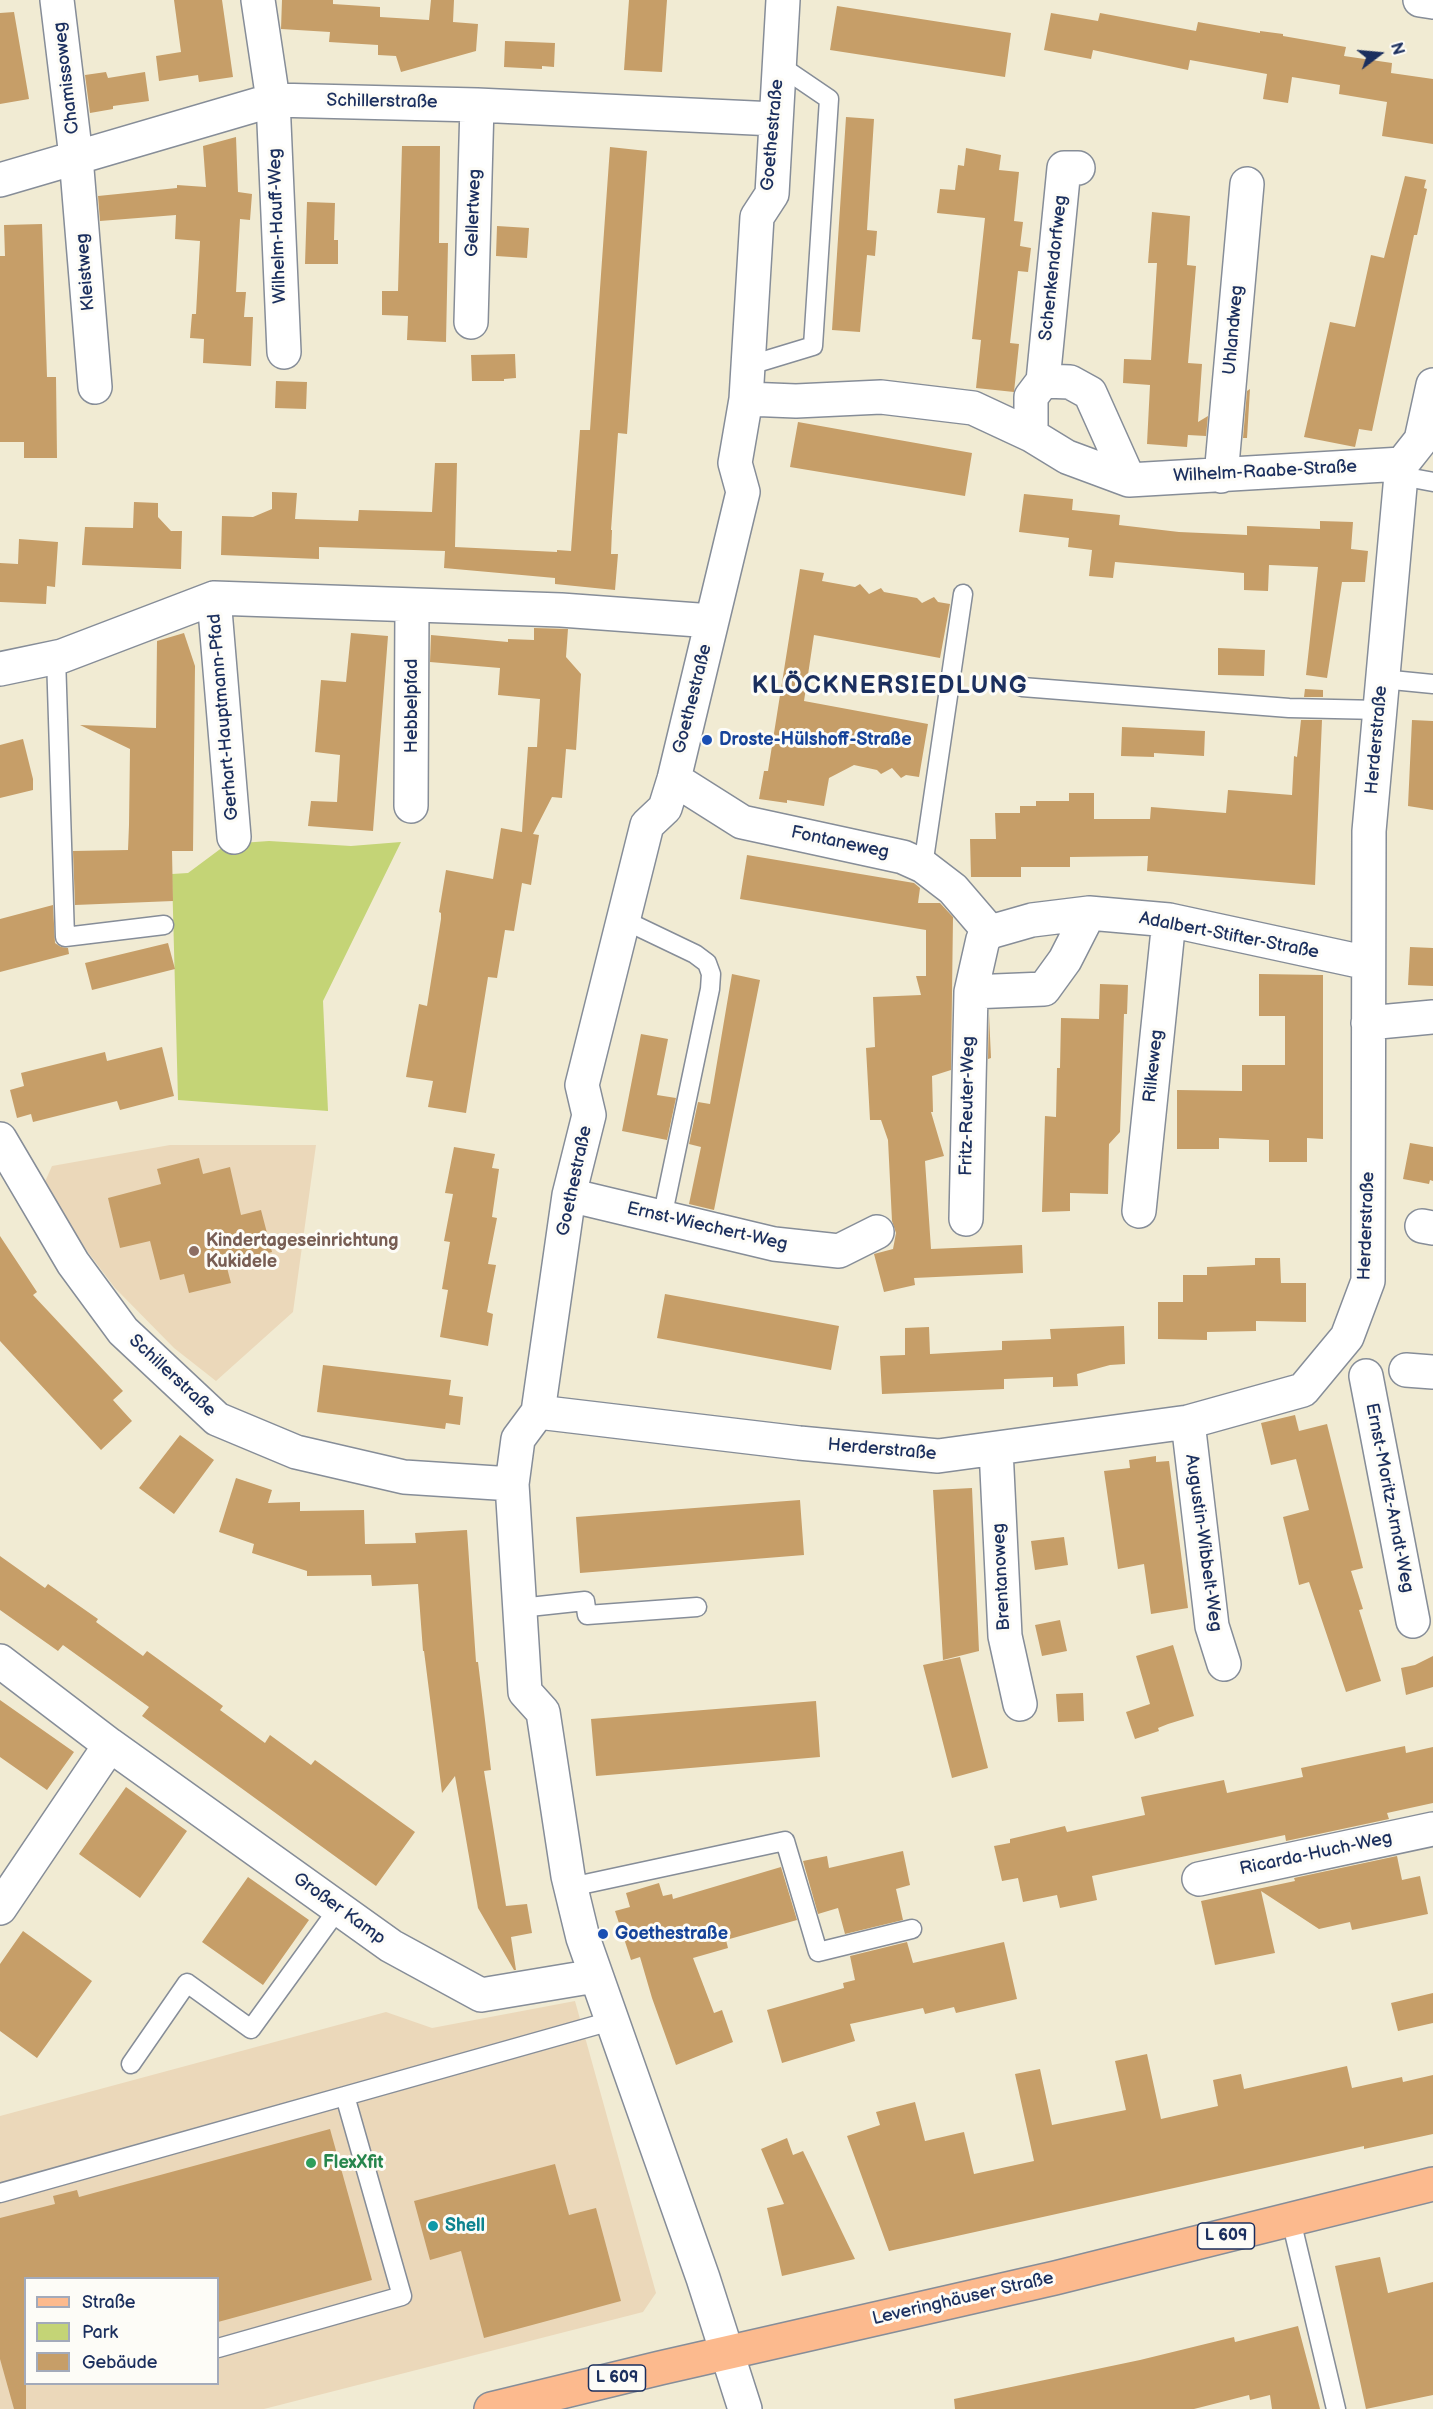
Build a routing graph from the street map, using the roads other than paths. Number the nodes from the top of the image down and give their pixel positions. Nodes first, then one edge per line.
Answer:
1 (57, 0) edge
2 (258, 0) edge
3 (783, 0) edge
4 (1420, 0) edge
5 (1433, 2) edge
6 (779, 65) junction
7 (273, 100) junction
8 (477, 105) junction
9 (775, 119) junction
10 (76, 157) junction
11 (1078, 168) dead end
12 (0, 180) edge
13 (1247, 184) dead end
14 (471, 322) dead end
15 (284, 352) dead end
16 (747, 366) junction
17 (1043, 381) junction
18 (1433, 385) edge
19 (95, 387) dead end
20 (746, 399) junction
21 (1031, 435) junction
22 (1401, 470) junction
23 (1221, 476) junction
24 (1129, 480) junction
25 (1433, 482) edge
26 (963, 594) dead end
27 (214, 598) junction
28 (412, 606) junction
29 (712, 621) junction
30 (56, 657) junction
31 (0, 669) edge
32 (1433, 684) edge
33 (1022, 687) dead end
34 (1381, 694) junction
35 (674, 779) junction
36 (411, 806) dead end
37 (234, 837) dead end
38 (924, 866) junction
39 (1089, 913) junction
40 (624, 920) junction
41 (1169, 920) junction
42 (164, 924) dead end
43 (990, 932) junction
44 (1368, 963) junction
45 (971, 992) junction
46 (1433, 1017) edge
47 (1368, 1023) junction
48 (0, 1139) edge
49 (569, 1195) junction
50 (1139, 1211) dead end
51 (662, 1218) junction
52 (966, 1219) dead end
53 (877, 1232) dead end
54 (1366, 1376) dead end
55 (538, 1412) junction
56 (1188, 1422) junction
57 (996, 1449) junction
58 (513, 1484) junction
59 (697, 1607) dead end
60 (520, 1608) junction
61 (1413, 1621) dead end
62 (0, 1661) edge
63 (1224, 1664) dead end
64 (1020, 1704) dead end
65 (110, 1745) junction
66 (1433, 1829) edge
67 (1199, 1879) dead end
68 (571, 1887) junction
69 (0, 1908) edge
70 (338, 1908) junction
71 (912, 1929) dead end
72 (595, 1976) junction
73 (611, 2021) junction
74 (132, 2064) dead end
75 (345, 2096) junction
76 (1433, 2184) edge
77 (0, 2193) edge
78 (1291, 2220) junction
79 (219, 2348) edge
80 (727, 2352) junction
81 (511, 2408) edge
82 (745, 2409) edge
83 (1336, 2409) edge

1 - 10 street, Chamissoweg
2 - 7 street, Wilhelm-Hauff-Weg
3 - 6 street, Goethestraße
4 - 5 street
6 - 9 street, Goethestraße
6 - 16 lane
7 - 8 street, Schillerstraße
7 - 10 street, Schillerstraße
7 - 15 street, Wilhelm-Hauff-Weg
8 - 9 street, Schillerstraße
8 - 14 street, Gellertweg
9 - 16 street, Goethestraße
10 - 12 street, Schillerstraße
10 - 19 street, Kleistweg
11 - 17 street, Schenkendorfweg
13 - 23 street, Uhlandweg
16 - 20 street, Goethestraße
17 - 21 street
17 - 24 street
18 - 22 street
20 - 21 street, Wilhelm-Raabe-Straße
20 - 29 street, Goethestraße
21 - 24 street, Wilhelm-Raabe-Straße
22 - 23 street, Wilhelm-Raabe-Straße
22 - 25 lane
22 - 34 street, Herderstraße
23 - 24 street, Wilhelm-Raabe-Straße
26 - 38 lane
27 - 28 street
27 - 30 street
27 - 37 street, Gerhart-Hauptmann-Pfad
28 - 29 street
28 - 36 street, Hebbelpfad
29 - 35 street, Goethestraße
30 - 31 street
30 - 42 lane
32 - 34 lane
33 - 34 lane
34 - 44 street, Herderstraße
35 - 38 street, Fontaneweg
35 - 40 street, Goethestraße
38 - 43 street, Fontaneweg
39 - 41 street, Adalbert-Stifter-Straße
39 - 43 street, Adalbert-Stifter-Straße
39 - 45 street
40 - 49 street, Goethestraße
40 - 51 lane
41 - 44 street, Adalbert-Stifter-Straße
41 - 50 street, Rilkeweg
43 - 45 street
44 - 47 street, Herderstraße
45 - 52 street, Fritz-Reuter-Weg
46 - 47 street
47 - 56 street, Herderstraße
48 - 58 street, Schillerstraße
49 - 51 street, Ernst-Wiechert-Weg
49 - 55 street, Goethestraße
51 - 53 street, Ernst-Wiechert-Weg
54 - 61 street, Ernst-Moritz-Arndt-Weg
55 - 57 street, Herderstraße
55 - 58 street, Goethestraße
56 - 57 street, Herderstraße
56 - 63 street, Augustin-Wibbelt-Weg
57 - 64 street, Brentanoweg
58 - 60 street, Goethestraße
59 - 60 lane
60 - 68 street, Goethestraße
62 - 65 street, Großer Kamp
65 - 69 street
65 - 70 street, Großer Kamp
66 - 67 street, Ricarda-Huch-Weg
68 - 71 lane
68 - 72 street, Goethestraße
70 - 72 street, Großer Kamp
70 - 74 lane
72 - 73 street, Goethestraße
73 - 75 lane
73 - 80 street, Goethestraße
75 - 77 lane
75 - 79 lane
76 - 78 main road, Leveringhäuser Straße / L 609
78 - 80 main road, Leveringhäuser Straße / L 609
78 - 83 lane
80 - 81 main road, Leveringhäuser Straße / L 609
80 - 82 street, Goethestraße

